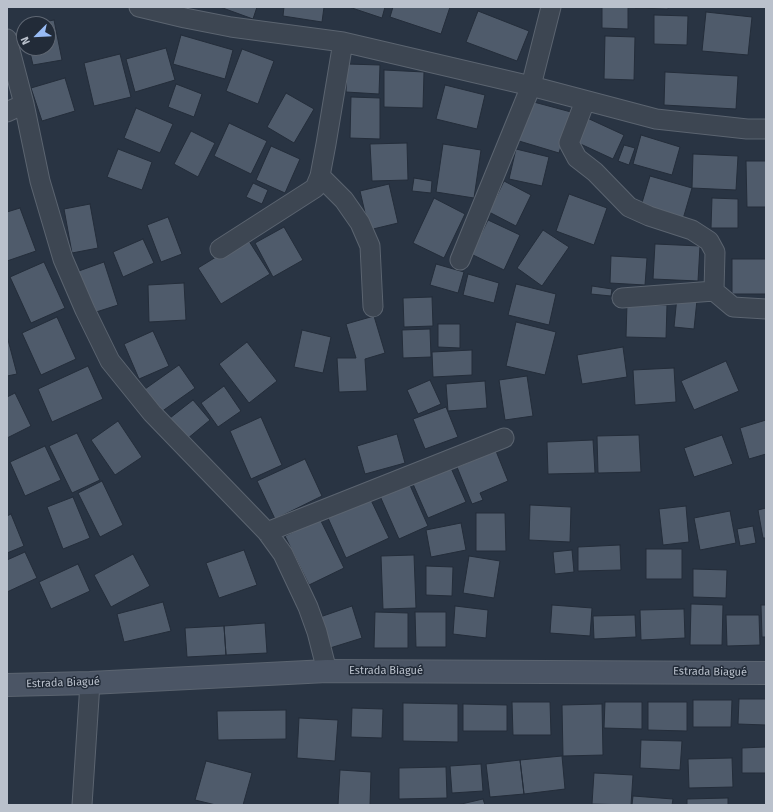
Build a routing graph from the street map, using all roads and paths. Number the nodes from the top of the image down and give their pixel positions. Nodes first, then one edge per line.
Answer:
1 (140, 7) edge
2 (551, 7) edge
3 (7, 39) edge
4 (343, 42) junction
5 (531, 86) junction
6 (585, 100) junction
7 (24, 104) junction
8 (7, 112) edge
9 (766, 129) edge
10 (320, 176) junction
11 (220, 249) dead end
12 (460, 260) dead end
13 (714, 291) junction
14 (622, 298) dead end
15 (374, 306) dead end
16 (766, 309) edge
17 (504, 438) dead end
18 (267, 532) junction
19 (326, 671) junction
20 (766, 673) edge
21 (90, 683) junction
22 (7, 685) edge
23 (82, 805) edge

1 - 4 street
2 - 5 street
3 - 7 street
4 - 5 street
4 - 10 street
5 - 6 street
5 - 12 street
6 - 9 street
6 - 13 street
7 - 8 street
7 - 18 street
10 - 11 street
10 - 15 street
13 - 14 street
13 - 16 street
17 - 18 street
18 - 19 street
19 - 20 main road, Estrada Biagué
19 - 21 main road, Estrada Biagué
21 - 22 main road, Estrada Biagué
21 - 23 street

